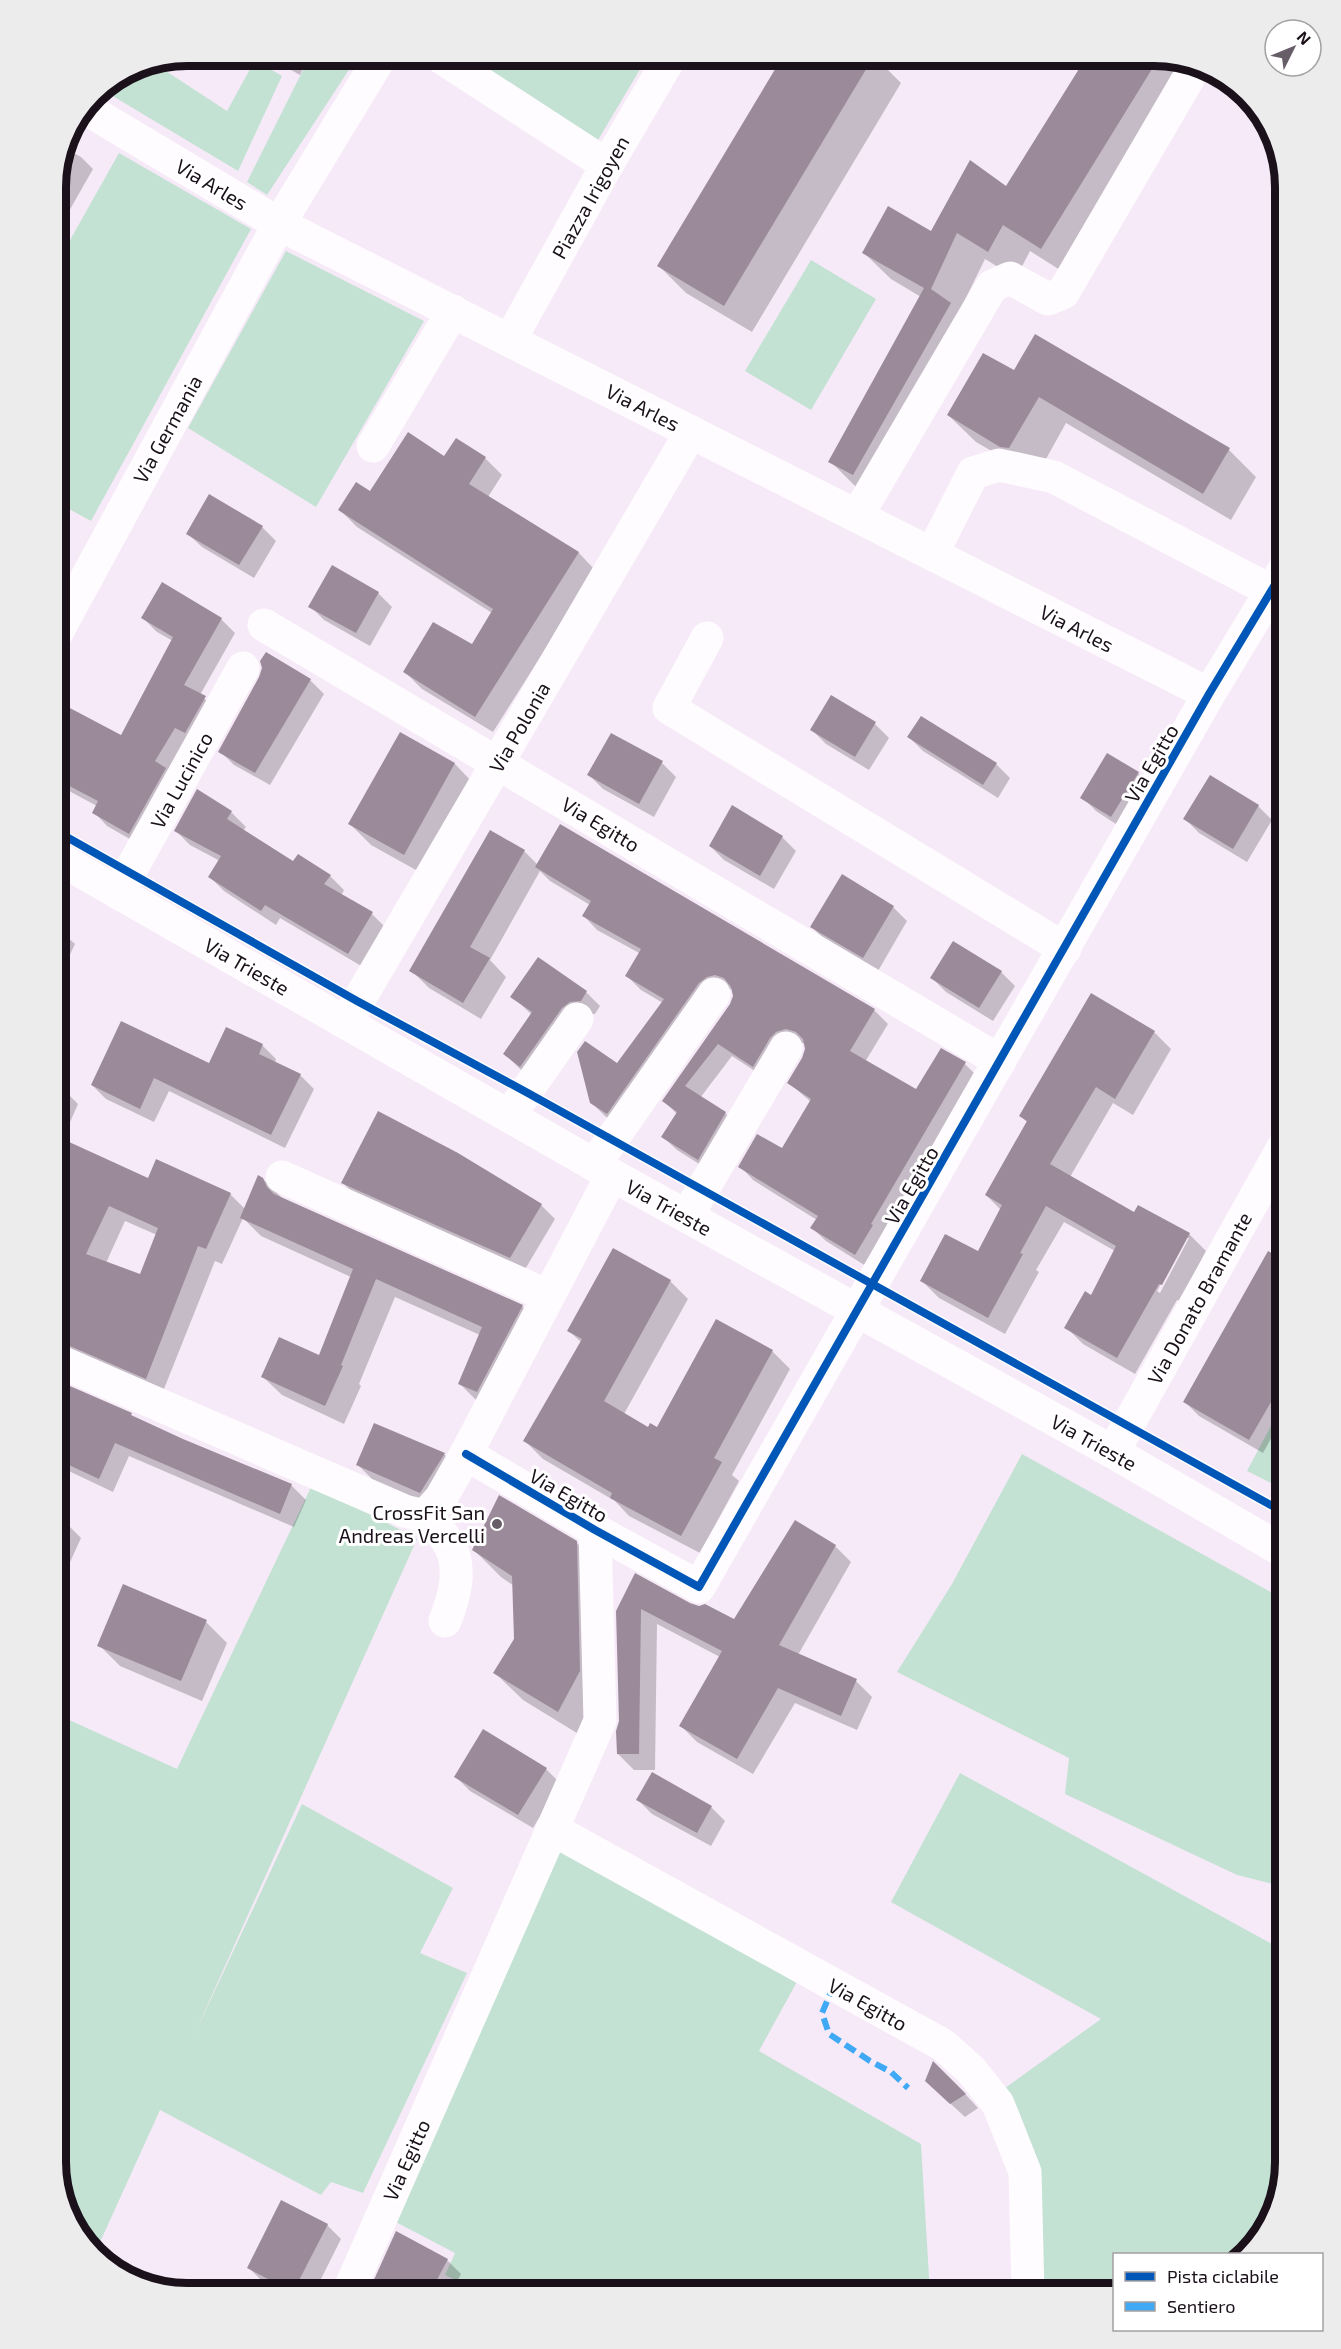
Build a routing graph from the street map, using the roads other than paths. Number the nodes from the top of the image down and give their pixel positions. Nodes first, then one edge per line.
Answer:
1 (375, 66) edge
2 (454, 66) edge
3 (665, 66) edge
4 (1191, 72) edge
5 (92, 113) edge
6 (607, 165) junction
7 (279, 224) junction
8 (453, 310) junction
9 (510, 340) junction
10 (691, 432) junction
11 (373, 446) dead end
12 (857, 516) junction
13 (932, 554) junction
14 (1275, 578) edge
15 (1275, 584) edge
16 (66, 616) edge
17 (264, 625) dead end
18 (707, 638) dead end
19 (243, 668) dead end
20 (1209, 694) junction
21 (497, 763) junction
22 (66, 863) edge
23 (118, 892) junction
24 (1065, 949) junction
25 (714, 993) dead end
26 (577, 1019) dead end
27 (346, 1022) junction
28 (786, 1048) dead end
29 (1000, 1061) junction
30 (509, 1116) junction
31 (1275, 1164) edge
32 (603, 1170) junction
33 (282, 1178) dead end
34 (687, 1216) junction
35 (548, 1296) junction
36 (858, 1311) junction
37 (66, 1364) edge
38 (1113, 1452) junction
39 (466, 1454) junction
40 (425, 1516) junction
41 (595, 1530) junction
42 (1275, 1546) edge
43 (445, 1621) dead end
44 (552, 1829) junction
45 (352, 2283) edge
46 (1028, 2283) edge

1 - 7 street
2 - 6 street
3 - 6 street, Piazza Irigoyen
4 - 12 street
5 - 7 street, Via Arles
6 - 9 street, Piazza Irigoyen
7 - 8 street, Via Arles
7 - 16 street, Via Germania
8 - 9 street, Via Arles
8 - 11 street
9 - 10 street, Via Arles
10 - 12 street, Via Arles
10 - 21 street, Via Polonia
12 - 13 street, Via Arles
13 - 14 street
13 - 20 street, Via Arles
15 - 20 street, Via Egitto
17 - 21 street, Via Egitto
18 - 24 street
19 - 23 street, Via Lucinico
20 - 24 street, Via Egitto
21 - 27 street, Via Polonia
21 - 29 street, Via Egitto
22 - 23 street, Via Trieste
23 - 27 street, Via Trieste
24 - 29 street, Via Egitto
25 - 32 street
26 - 30 street
27 - 30 street, Via Trieste
28 - 34 street
29 - 36 street, Via Egitto
30 - 32 street, Via Trieste
31 - 38 street, Via Donato Bramante
32 - 34 street, Via Trieste
32 - 35 street
33 - 35 street
34 - 36 street, Via Trieste
35 - 39 street
36 - 38 street, Via Trieste
36 - 41 street, Via Egitto
37 - 40 street
38 - 42 street, Via Trieste
39 - 40 street
39 - 41 street, Via Egitto
40 - 43 street
41 - 44 street, Via Egitto
44 - 45 street, Via Egitto
44 - 46 street, Via Egitto

